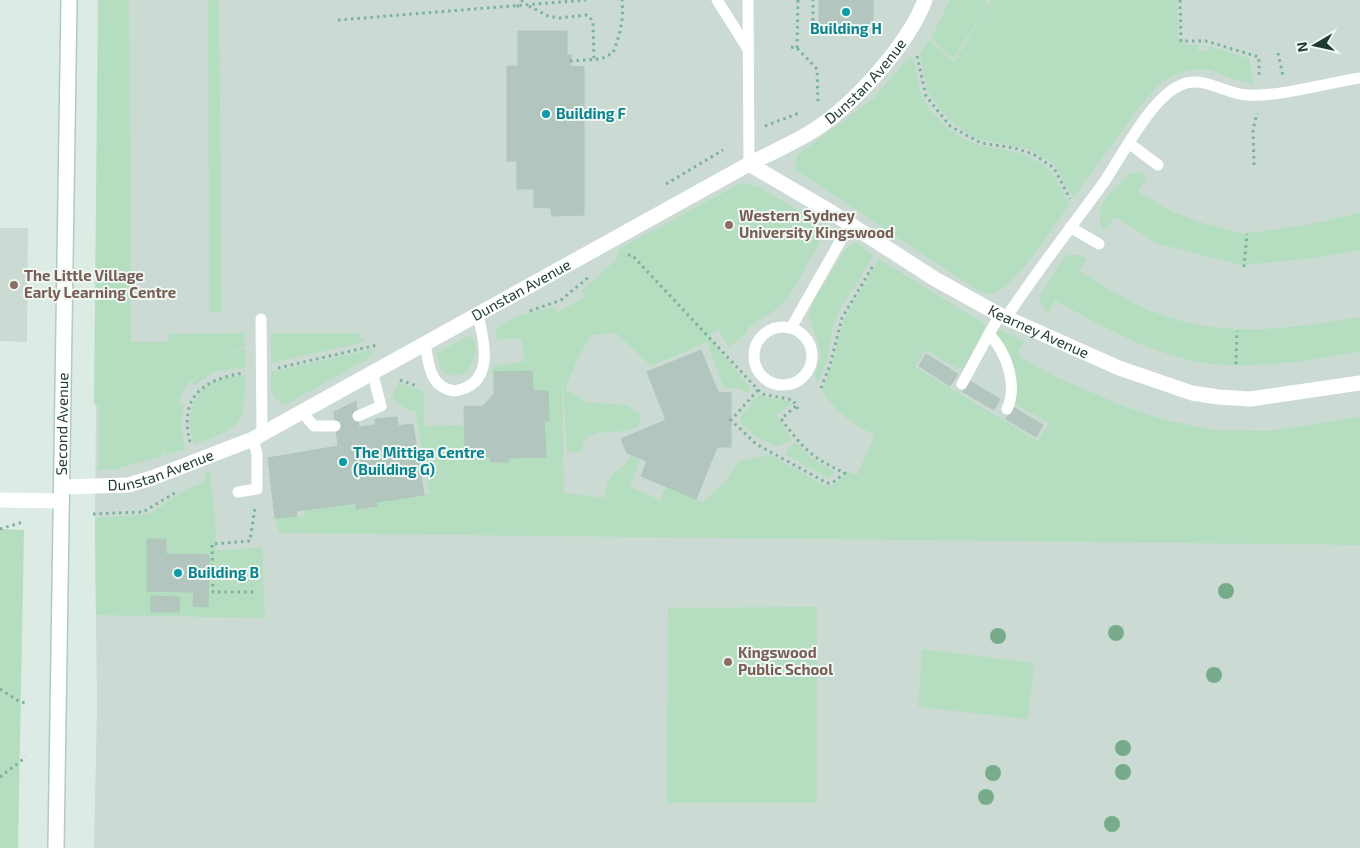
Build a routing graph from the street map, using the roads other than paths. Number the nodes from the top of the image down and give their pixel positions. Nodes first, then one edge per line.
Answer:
1 (69, 0) edge
2 (717, 0) edge
3 (748, 0) edge
4 (925, 0) edge
5 (748, 50) junction
6 (1360, 78) edge
7 (1130, 144) junction
8 (749, 164) junction
9 (1158, 165) dead end
10 (850, 224) junction
11 (1070, 227) junction
12 (1099, 244) dead end
13 (478, 315) junction
14 (1003, 316) junction
15 (260, 319) dead end
16 (791, 328) junction
17 (990, 334) junction
18 (424, 344) junction
19 (372, 371) junction
20 (1360, 382) edge
21 (961, 384) dead end
22 (1004, 409) dead end
23 (302, 412) junction
24 (358, 416) dead end
25 (335, 426) dead end
26 (257, 436) junction
27 (238, 492) dead end
28 (62, 494) junction
29 (0, 500) edge
30 (56, 848) edge

1 - 28 street, Second Avenue
2 - 5 lane
3 - 5 lane
4 - 8 street, Dunstan Avenue
5 - 8 lane
6 - 7 lane
7 - 9 lane
7 - 11 lane
8 - 10 street, Kearney Avenue
8 - 13 street, Dunstan Avenue
10 - 14 street, Kearney Avenue
10 - 16 lane
11 - 12 lane
11 - 14 lane
13 - 18 street, Dunstan Avenue
13 - 18 lane
14 - 17 lane
14 - 20 street, Kearney Avenue
15 - 26 lane
16 - 16 lane
17 - 21 lane
17 - 22 lane
18 - 19 street, Dunstan Avenue
19 - 23 street, Dunstan Avenue
19 - 24 lane
23 - 25 lane
23 - 26 street, Dunstan Avenue
26 - 27 lane
26 - 28 street, Dunstan Avenue
28 - 29 street, Dunstan Avenue
28 - 30 street, Second Avenue

